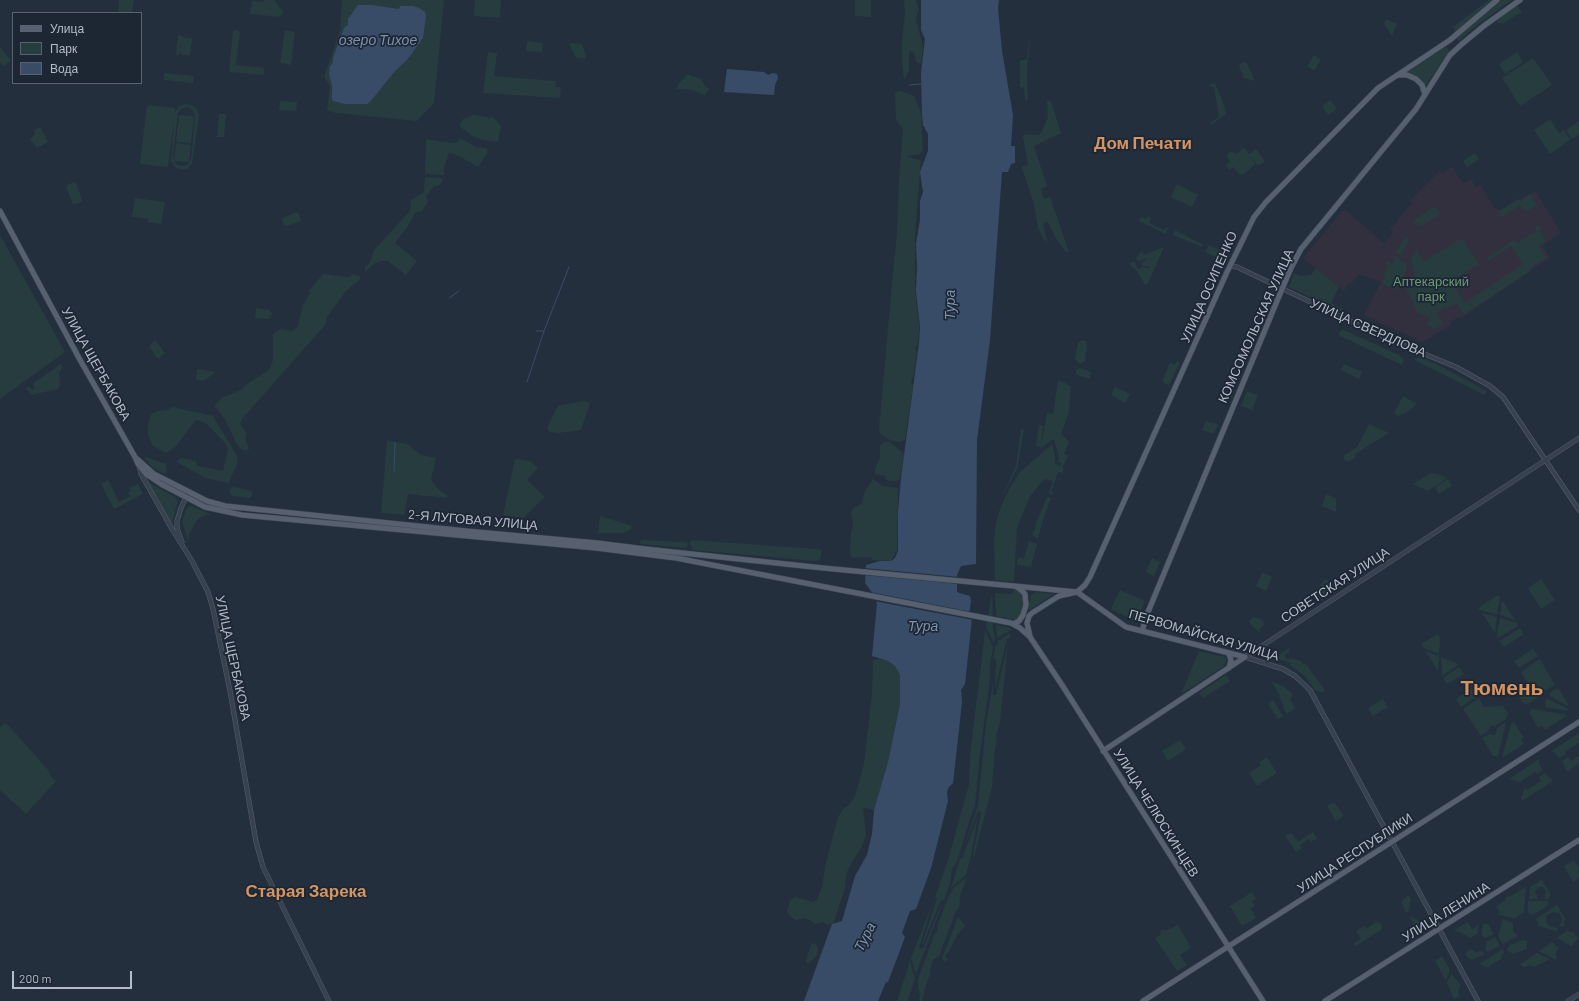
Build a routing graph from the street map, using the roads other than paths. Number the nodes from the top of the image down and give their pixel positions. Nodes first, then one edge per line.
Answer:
1 (1497, 0) edge
2 (1520, 0) edge
3 (1396, 75) junction
4 (1425, 95) junction
5 (0, 211) edge
6 (1230, 266) junction
7 (1282, 289) junction
8 (1579, 438) edge
9 (136, 457) junction
10 (1546, 459) junction
11 (138, 464) junction
12 (188, 492) junction
13 (186, 497) junction
14 (1579, 510) edge
15 (185, 550) junction
16 (632, 550) junction
17 (1014, 586) junction
18 (1077, 592) junction
19 (1012, 624) junction
20 (1142, 631) junction
21 (1030, 637) junction
22 (1229, 654) junction
23 (1245, 657) junction
24 (1229, 668) junction
25 (1579, 722) edge
26 (1103, 751) junction
27 (1579, 840) edge
28 (1393, 842) junction
29 (1440, 929) junction
30 (1228, 946) junction
31 (1579, 994) edge
32 (329, 1001) edge
33 (1143, 1001) edge
34 (1263, 1001) edge
35 (1325, 1001) edge
36 (1478, 1001) edge
37 (1568, 1001) edge

1 - 3 main road, УЛИЦА ОСИПЕНКО
2 - 4 main road, КОМСОМОЛЬСКАЯ УЛИЦА
3 - 4 main road
3 - 6 main road, УЛИЦА ОСИПЕНКО
4 - 7 main road, КОМСОМОЛЬСКАЯ УЛИЦА
5 - 9 main road, УЛИЦА ЩЕРБАКОВА
6 - 7 street, УЛИЦА СВЕРДЛОВА
6 - 18 main road, УЛИЦА ОСИПЕНКО
7 - 10 street, УЛИЦА СВЕРДЛОВА
7 - 20 main road, КОМСОМОЛЬСКАЯ УЛИЦА
8 - 10 street, СОВЕТСКАЯ УЛИЦА
9 - 11 main road, УЛИЦА ЩЕРБАКОВА
9 - 12 main road, 2-Я ЛУГОВАЯ УЛИЦА
10 - 14 street, УЛИЦА СВЕРДЛОВА
10 - 23 street, СОВЕТСКАЯ УЛИЦА
11 - 13 main road, 2-Я ЛУГОВАЯ УЛИЦА
11 - 15 street, УЛИЦА ЩЕРБАКОВА
12 - 13 street
12 - 16 main road, 2-Я ЛУГОВАЯ УЛИЦА
13 - 15 street
13 - 16 main road, 2-Я ЛУГОВАЯ УЛИЦА
15 - 32 street, УЛИЦА ЩЕРБАКОВА
16 - 17 main road, 2-Я ЛУГОВАЯ УЛИЦА
16 - 19 main road, 2-Я ЛУГОВАЯ УЛИЦА
17 - 18 main road, 2-Я ЛУГОВАЯ УЛИЦА
17 - 19 main road
18 - 20 main road, ПЕРВОМАЙСКАЯ УЛИЦА
18 - 21 main road
19 - 21 main road
20 - 22 main road, ПЕРВОМАЙСКАЯ УЛИЦА
21 - 26 main road, УЛИЦА ЧЕЛЮСКИНЦЕВ
22 - 23 main road, ПЕРВОМАЙСКАЯ УЛИЦА
22 - 24 main road
23 - 24 main road, СОВЕТСКАЯ УЛИЦА
23 - 28 street, ПЕРВОМАЙСКАЯ УЛИЦА
24 - 26 main road, СОВЕТСКАЯ УЛИЦА
25 - 28 main road, УЛИЦА РЕСПУБЛИКИ
26 - 30 main road, УЛИЦА ЧЕЛЮСКИНЦЕВ
27 - 29 main road, УЛИЦА ЛЕНИНА
28 - 29 street, ПЕРВОМАЙСКАЯ УЛИЦА
28 - 30 main road, УЛИЦА РЕСПУБЛИКИ
29 - 35 main road, УЛИЦА ЛЕНИНА
29 - 36 street, ПЕРВОМАЙСКАЯ УЛИЦА
30 - 33 main road, УЛИЦА РЕСПУБЛИКИ
30 - 34 main road, УЛИЦА ЧЕЛЮСКИНЦЕВ
31 - 37 street

